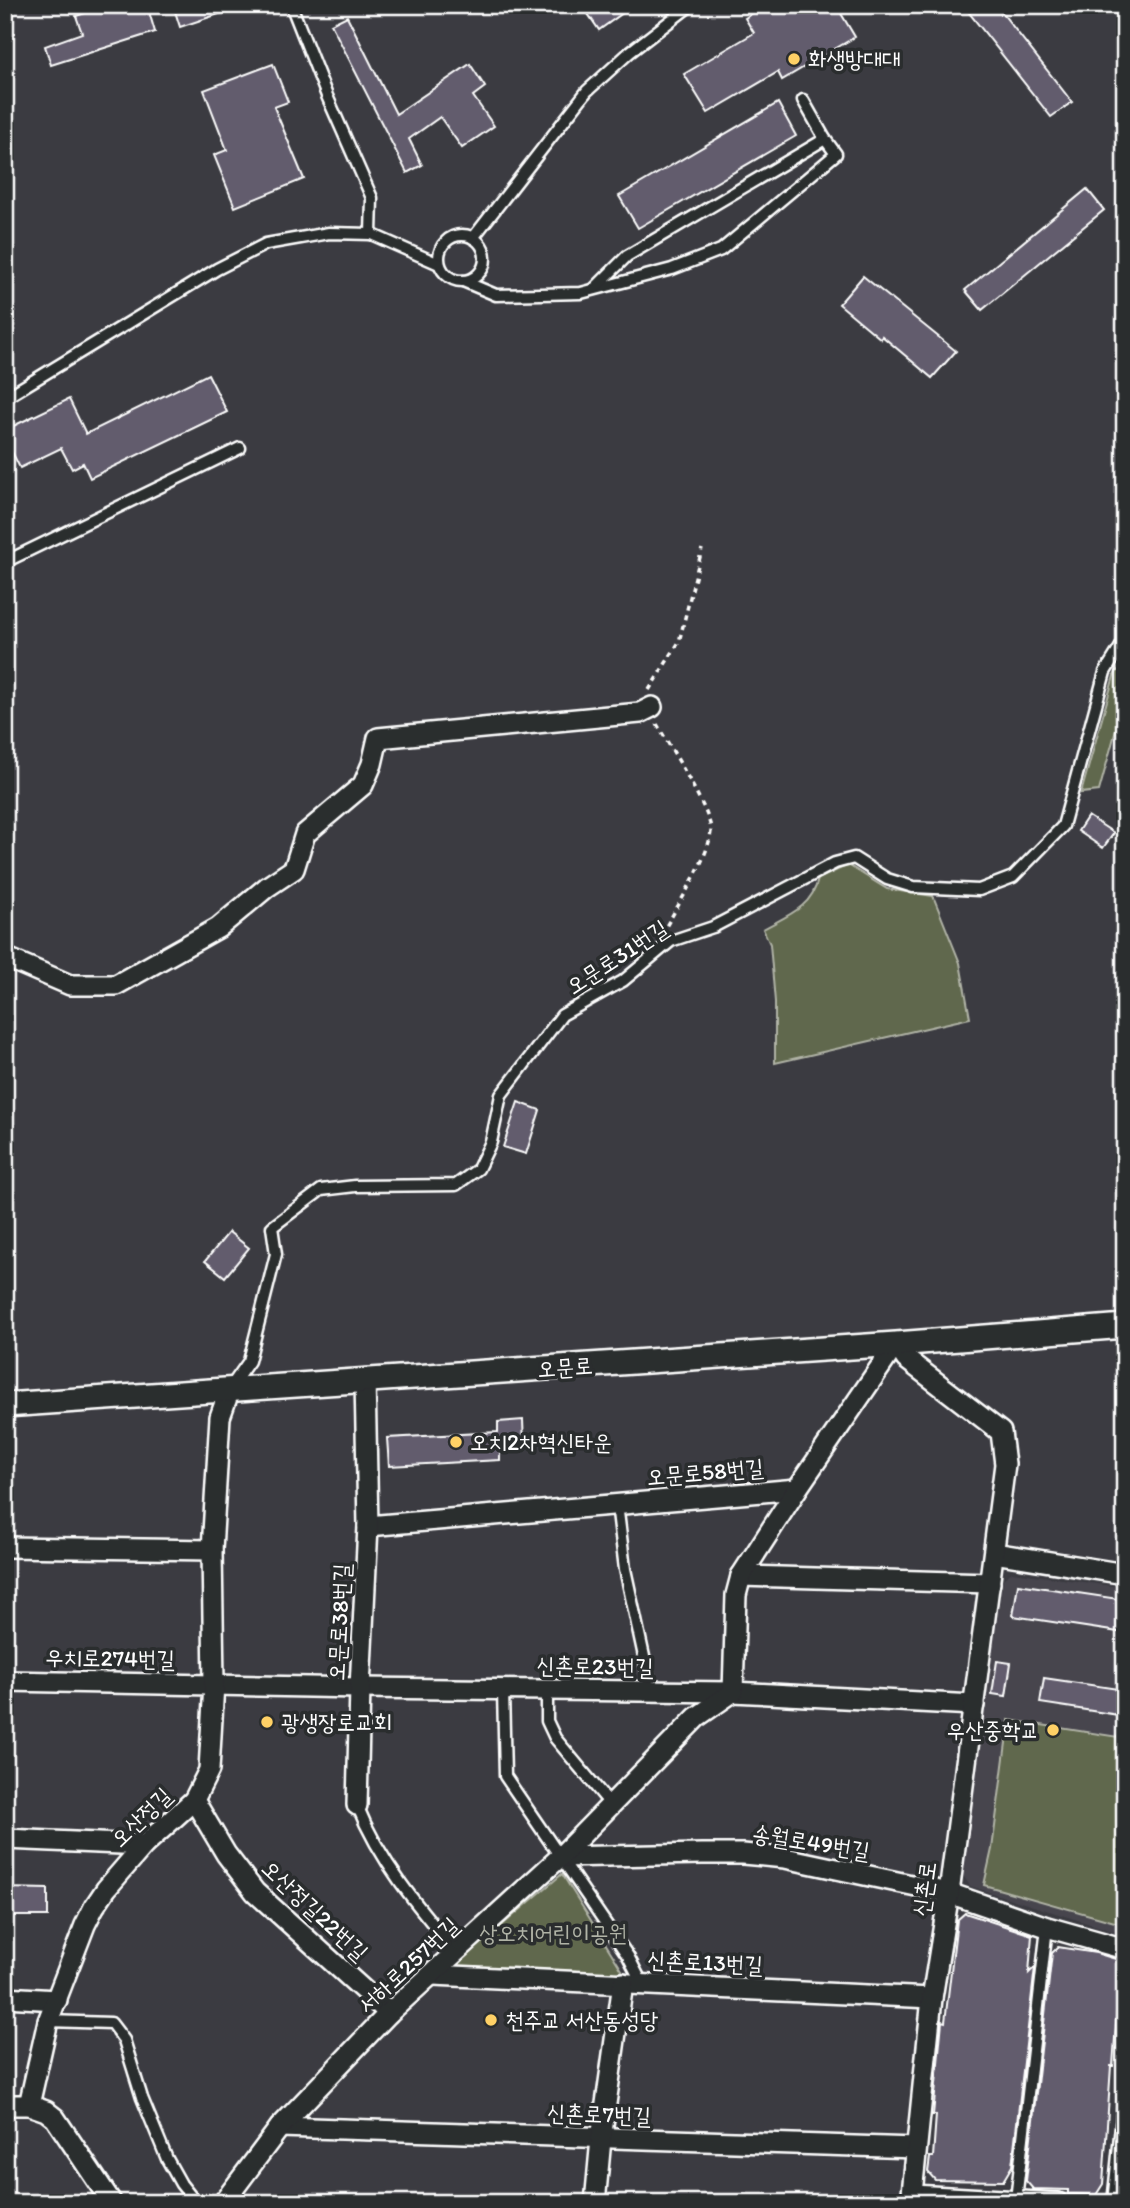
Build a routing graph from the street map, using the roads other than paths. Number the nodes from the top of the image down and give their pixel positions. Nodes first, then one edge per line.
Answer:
1 (291, 5) edge
2 (691, 5) edge
3 (803, 100) dead end
4 (825, 139) junction
5 (371, 234) junction
6 (473, 238) junction
7 (439, 264) junction
8 (463, 281) junction
9 (593, 289) junction
10 (5, 398) edge
11 (240, 448) dead end
12 (5, 562) edge
13 (1125, 640) edge
14 (652, 707) road end
15 (5, 957) edge
16 (1125, 1326) edge
17 (896, 1344) junction
18 (365, 1380) junction
19 (230, 1389) junction
20 (5, 1405) edge
21 (797, 1489) junction
22 (617, 1504) junction
23 (368, 1526) junction
24 (5, 1547) edge
25 (212, 1550) junction
26 (994, 1553) junction
27 (1125, 1574) edge
28 (741, 1576) junction
29 (990, 1583) junction
30 (5, 1681) edge
31 (214, 1684) junction
32 (360, 1688) junction
33 (503, 1690) junction
34 (547, 1690) junction
35 (649, 1691) junction
36 (733, 1692) junction
37 (974, 1705) junction
38 (194, 1800) junction
39 (357, 1805) joint
40 (611, 1805) junction
41 (5, 1839) edge
42 (145, 1845) junction
43 (560, 1857) junction
44 (949, 1892) junction
45 (1047, 1927) junction
46 (1125, 1949) edge
47 (457, 1953) junction
48 (433, 1975) junction
49 (632, 1983) junction
50 (5, 1997) edge
51 (932, 1998) junction
52 (57, 2000) junction
53 (389, 2013) junction
54 (48, 2021) junction
55 (1125, 2087) edge
56 (5, 2105) edge
57 (29, 2105) junction
58 (280, 2127) junction
59 (601, 2139) junction
60 (916, 2148) junction
61 (912, 2199) edge
62 (1016, 2200) junction
63 (112, 2203) edge
64 (196, 2203) edge
65 (223, 2203) edge
66 (595, 2203) edge
67 (1058, 2203) edge
68 (1113, 2203) edge

1 - 5 lane
2 - 6 lane
3 - 4 lane
4 - 9 lane
4 - 9 lane
5 - 7 lane
5 - 10 lane
6 - 7 lane
6 - 8 lane
7 - 8 lane
8 - 9 lane
11 - 12 lane
13 - 19 lane, 오문로31번길
14 - 15 street
16 - 17 street, 오문로
17 - 18 street, 오문로
17 - 21 street, 오문로58번길
17 - 26 street, 신촌로
18 - 19 street, 오문로
18 - 23 street, 오문로38번길
19 - 20 street, 오문로
19 - 25 street, 오산정길
21 - 22 street, 오문로58번길
21 - 28 street, 오문로58번길
22 - 23 street
22 - 35 lane
23 - 32 street, 오문로38번길
24 - 25 street
25 - 31 street, 오산정길
26 - 27 street
26 - 29 street, 신촌로
28 - 29 street
28 - 36 street, 오문로58번길
29 - 37 street, 신촌로
30 - 31 street, 우치로274번길
31 - 32 street, 신촌로23번길
31 - 38 street, 오산정길
32 - 33 street, 신촌로23번길
32 - 39 street, 오문로38번길
33 - 34 street, 신촌로23번길
33 - 43 lane
34 - 35 street, 신촌로23번길
34 - 40 lane
35 - 36 street, 신촌로23번길
36 - 37 street, 신촌로23번길
36 - 40 street, 서하로257번길
37 - 44 street, 신촌로
38 - 42 street, 오산정길
38 - 53 street, 오산정길22번길
39 - 47 lane
40 - 43 street, 서하로257번길
41 - 42 street
42 - 52 street, 오산정길
43 - 44 street, 송월로49번길
43 - 47 street, 서하로257번길
43 - 49 lane
44 - 45 street, 송월로49번길
44 - 51 street, 신촌로
45 - 46 street, 송월로49번길
45 - 62 lane
47 - 48 street, 서하로257번길
48 - 49 street, 신촌로13번길
48 - 53 street, 서하로257번길
49 - 51 street, 신촌로13번길
49 - 59 street
50 - 52 street
51 - 60 street, 신촌로
52 - 54 street, 오산정길
53 - 58 street, 서하로257번길
54 - 57 street, 오산정길
54 - 64 lane
55 - 68 lane
56 - 57 street
57 - 63 street
58 - 59 street, 신촌로7번길
58 - 65 street, 서하로257번길
59 - 60 street, 신촌로7번길
59 - 66 street
60 - 61 street, 신촌로
61 - 62 street
62 - 67 street

